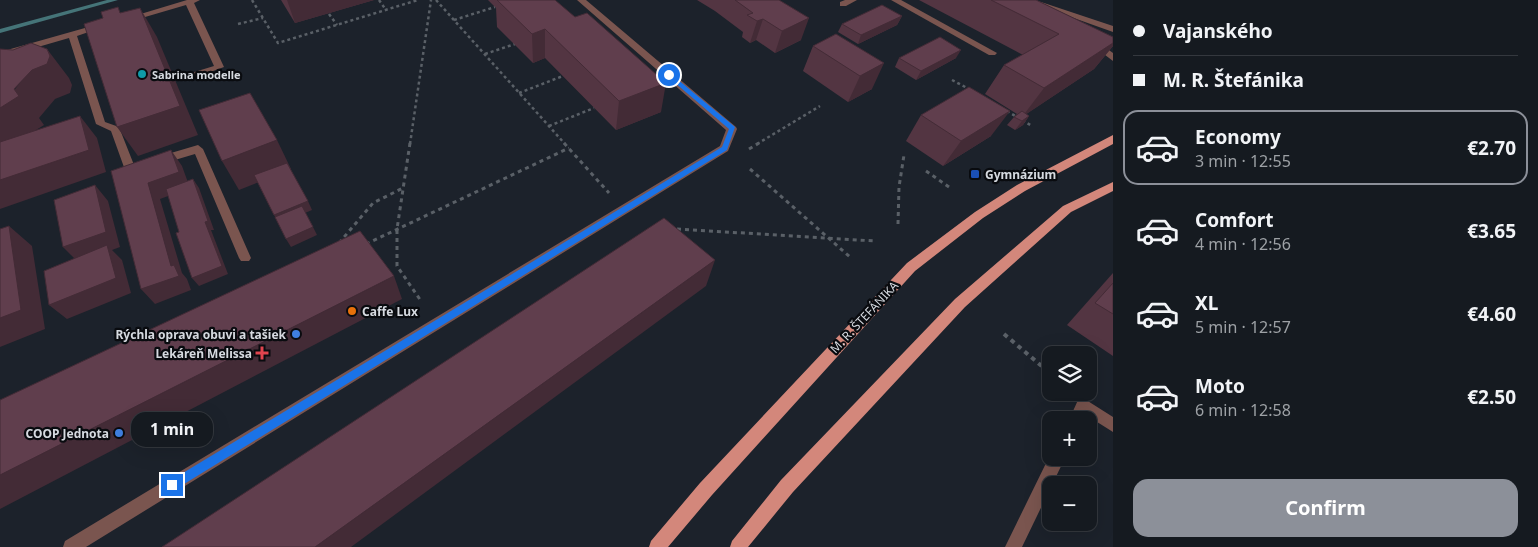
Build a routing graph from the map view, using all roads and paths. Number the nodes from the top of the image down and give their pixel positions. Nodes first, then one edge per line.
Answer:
1 (252, 0) edge
2 (380, 0) edge
3 (418, 0) edge
4 (431, 0) edge
5 (436, 0) edge
6 (580, 0) edge
7 (853, 0) edge
8 (895, 0) edge
9 (192, 1) edge
10 (1024, 3) edge
11 (843, 4) dead end
12 (495, 7) dead end
13 (386, 10) junction
14 (1029, 10) edge
15 (328, 14) dead end
16 (263, 18) junction
17 (454, 20) junction
18 (238, 24) dead end
19 (337, 25) junction
20 (1112, 28) edge
21 (72, 35) junction
22 (515, 44) edge
23 (1113, 50) edge
24 (992, 53) dead end
25 (485, 54) junction
26 (0, 55) edge
27 (1113, 58) edge
28 (194, 75) dead end
29 (563, 76) edge
30 (952, 80) dead end
31 (519, 92) junction
32 (973, 92) edge
33 (820, 106) dead end
34 (594, 108) dead end
35 (1002, 108) edge
36 (549, 126) junction
37 (1032, 126) dead end
38 (1113, 139) edge
39 (569, 148) junction
40 (744, 152) dead end
41 (904, 155) dead end
42 (750, 169) dead end
43 (926, 171) dead end
44 (1113, 186) edge
45 (404, 188) junction
46 (949, 188) dead end
47 (612, 196) dead end
48 (898, 224) dead end
49 (397, 229) junction
50 (671, 229) edge
51 (829, 238) junction
52 (875, 241) dead end
53 (336, 246) edge
54 (362, 247) edge
55 (850, 257) dead end
56 (245, 258) dead end
57 (421, 301) dead end
58 (1004, 334) dead end
59 (1042, 366) edge
60 (1080, 411) edge
61 (1092, 411) edge
62 (1097, 414) edge
63 (1113, 425) edge
64 (1053, 466) edge
65 (71, 547) edge
66 (657, 547) edge
67 (738, 547) edge
68 (1013, 547) edge

1 - 16 path
2 - 13 path
3 - 13 path
4 - 45 path
5 - 17 path
6 - 65 street
7 - 11 street
8 - 24 street
9 - 21 street
9 - 28 street
10 - 14 street
10 - 20 street
12 - 17 path
13 - 19 path
15 - 19 path
16 - 18 path
16 - 19 path
17 - 25 path
21 - 26 street
21 - 56 street
22 - 25 path
23 - 27 street
25 - 31 path
29 - 31 path
30 - 32 path
31 - 36 path
33 - 40 path
34 - 36 path
35 - 37 path
36 - 39 path
38 - 66 main road, M. R. ŠTEFÁNIKA
39 - 47 path
39 - 49 path
41 - 48 path
42 - 51 path
43 - 46 path
44 - 67 main road
45 - 49 path
45 - 53 path
49 - 54 path
49 - 57 path
50 - 51 path
51 - 52 path
51 - 55 path
58 - 59 path
60 - 61 street
62 - 63 street
64 - 68 street

